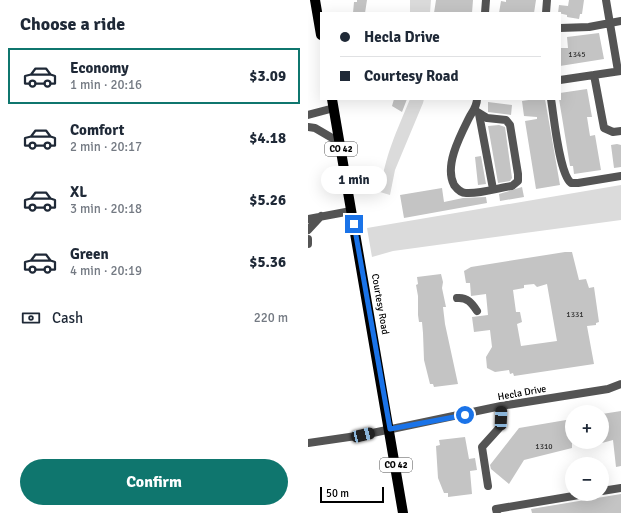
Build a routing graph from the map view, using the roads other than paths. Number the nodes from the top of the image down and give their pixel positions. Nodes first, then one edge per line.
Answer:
1 (315, 0) edge
2 (486, 0) edge
3 (547, 0) edge
4 (606, 0) edge
5 (485, 12) edge
6 (546, 12) edge
7 (621, 21) edge
8 (610, 22) junction
9 (561, 28) edge
10 (320, 29) edge
11 (619, 71) edge
12 (594, 75) junction
13 (561, 80) edge
14 (477, 100) edge
15 (551, 100) edge
16 (333, 104) edge
17 (476, 112) junction
18 (308, 115) edge
19 (308, 127) edge
20 (621, 131) edge
21 (340, 142) junction
22 (621, 176) edge
23 (493, 189) junction
24 (351, 211) junction
25 (322, 215) junction
26 (308, 219) edge
27 (308, 230) edge
28 (308, 239) edge
29 (308, 244) edge
30 (457, 298) dead end
31 (477, 311) dead end
32 (621, 384) edge
33 (501, 406) junction
34 (390, 429) junction
35 (308, 443) edge
36 (488, 486) dead end
37 (621, 488) edge
38 (609, 490) edge
39 (565, 497) edge
40 (403, 513) edge
41 (497, 513) edge

1 - 10 main road
2 - 5 street
3 - 6 street
4 - 8 street
7 - 8 street
8 - 9 street
8 - 11 street
11 - 12 street
12 - 13 street
12 - 20 street
14 - 17 street
15 - 22 street
16 - 18 street
16 - 21 main road, Courtesy Road / CO 42
17 - 23 street
17 - 23 street
17 - 23 street
19 - 21 street
21 - 24 main road, Courtesy Road / CO 42
24 - 25 street
24 - 34 main road, Courtesy Road / CO 42
25 - 26 street
25 - 27 street
28 - 29 street
30 - 31 street
32 - 33 street, Hecla Drive
33 - 34 street, Hecla Drive
33 - 36 street
34 - 35 street, Hecla Drive
34 - 40 main road, Courtesy Road / CO 42
37 - 38 street
39 - 41 street

